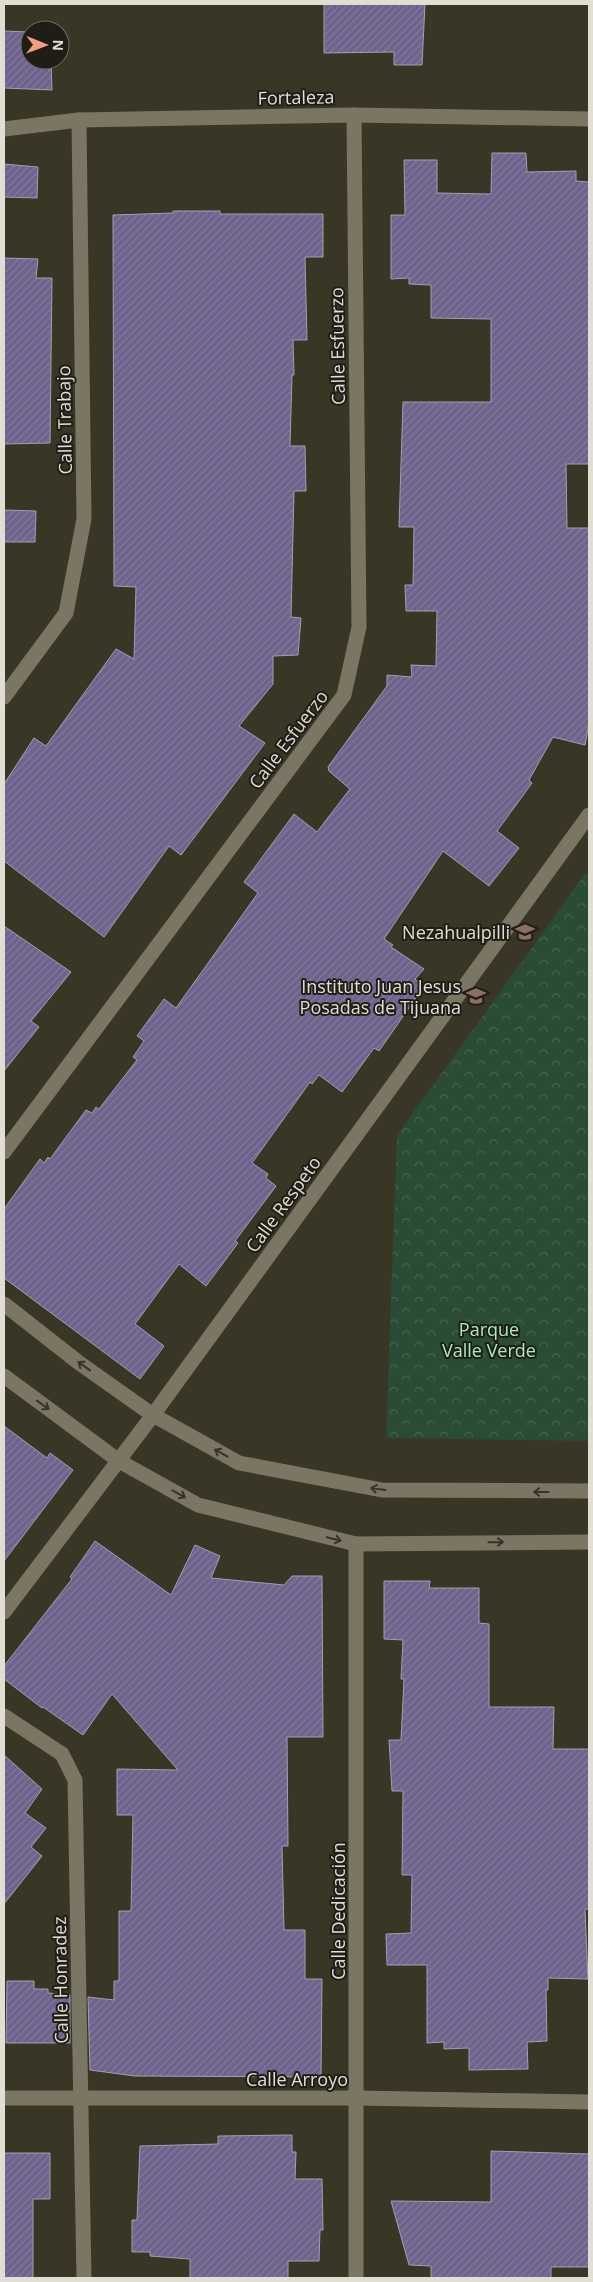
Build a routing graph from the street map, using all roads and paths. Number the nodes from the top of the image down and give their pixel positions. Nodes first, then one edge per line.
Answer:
1 (354, 115) junction
2 (589, 119) edge
3 (79, 120) junction
4 (4, 129) edge
5 (4, 697) edge
6 (589, 815) edge
7 (4, 1152) edge
8 (4, 1304) edge
9 (4, 1376) edge
10 (153, 1416) junction
11 (119, 1461) junction
12 (589, 1491) edge
13 (589, 1542) edge
14 (356, 1544) junction
15 (4, 1612) edge
16 (4, 1716) edge
17 (80, 2097) junction
18 (4, 2098) edge
19 (357, 2098) junction
20 (589, 2102) edge
21 (84, 2278) edge
22 (356, 2278) edge

1 - 2 street, Fortaleza
1 - 3 street, Fortaleza
1 - 7 street, Calle Esfuerzo
3 - 4 street, Fortaleza
3 - 5 street, Calle Trabajo
6 - 10 street, Calle Respeto
10 -> 8 street
9 -> 11 street
10 - 11 street, Calle Respeto
12 -> 10 street
11 -> 14 street
11 - 15 street, Calle Respeto
14 -> 13 street
14 - 19 street, Calle Dedicación
16 - 17 street, Calle Honradez
17 - 18 street, Calle Arroyo
17 - 19 street, Calle Arroyo
17 - 21 street, Calle Honradez
19 - 20 street, Calle Arroyo
19 - 22 street, Calle Dedicación

